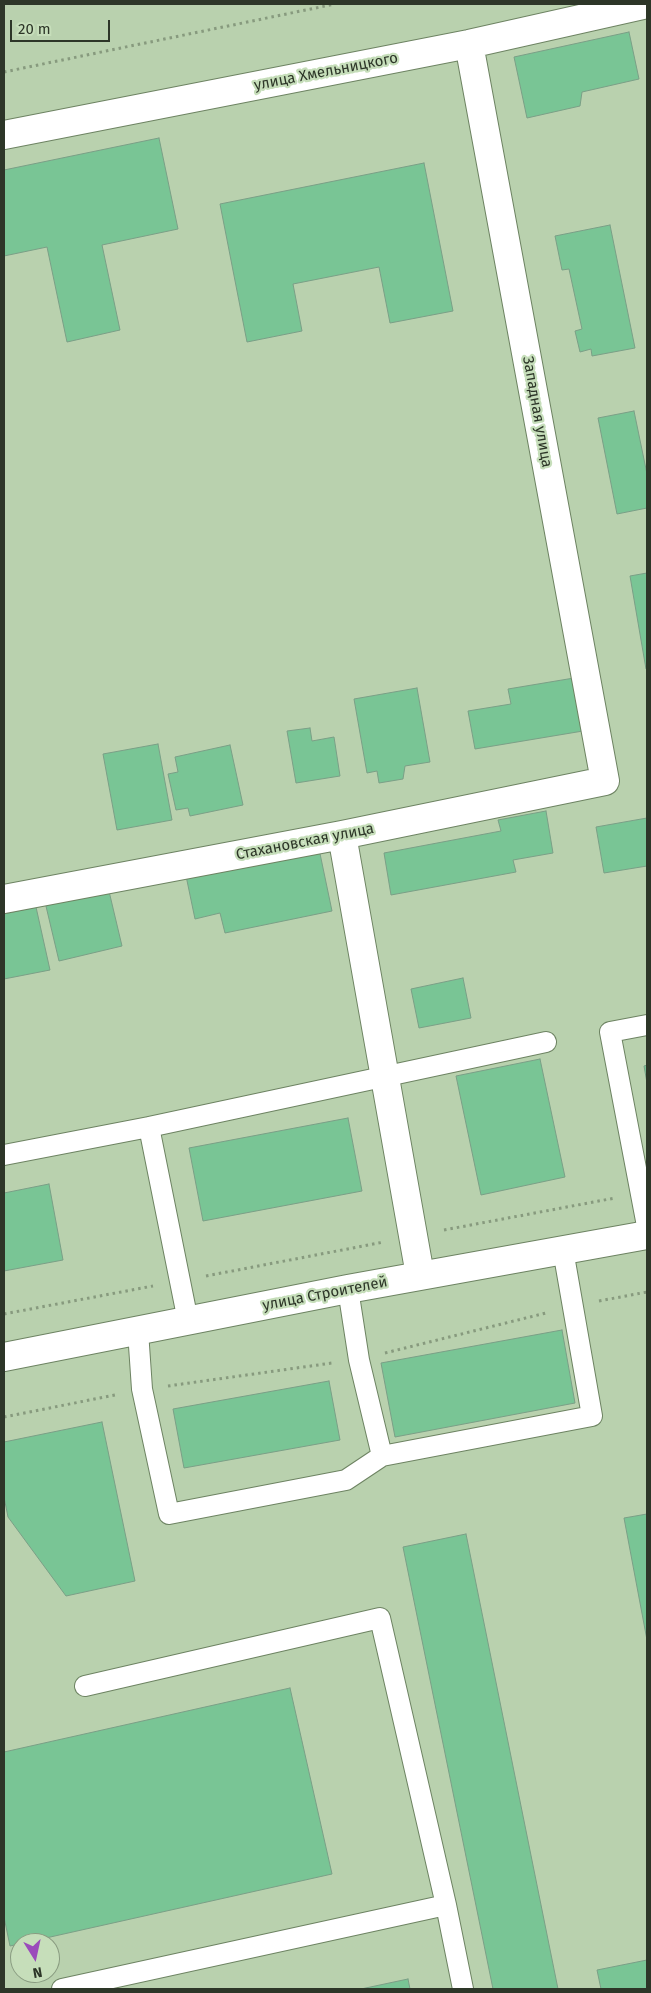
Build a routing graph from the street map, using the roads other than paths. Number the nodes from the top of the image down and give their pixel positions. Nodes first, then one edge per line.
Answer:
1 (647, 4) edge
2 (469, 44) junction
3 (4, 135) edge
4 (605, 781) joint
5 (342, 835) junction
6 (4, 899) edge
7 (647, 1025) edge
8 (546, 1042) dead end
9 (384, 1076) junction
10 (149, 1128) junction
11 (4, 1155) edge
12 (647, 1226) edge
13 (647, 1235) edge
14 (563, 1250) junction
15 (420, 1275) junction
16 (348, 1289) junction
17 (188, 1321) junction
18 (138, 1331) junction
19 (4, 1356) edge
20 (382, 1456) junction
21 (85, 1686) dead end
22 (446, 1906) junction
23 (62, 1989) edge
24 (463, 1989) edge

1 - 2 street, улица Хмельницкого
2 - 3 street, улица Хмельницкого
2 - 4 street, Западная улица
4 - 5 street, Стахановская улица
5 - 6 street, Стахановская улица
5 - 9 street
7 - 12 lane
8 - 9 lane
9 - 10 lane
9 - 15 street
10 - 11 lane
10 - 17 lane
13 - 14 street, улица Строителей
14 - 15 street, улица Строителей
14 - 20 lane
15 - 16 street, улица Строителей
16 - 17 street, улица Строителей
16 - 20 lane
17 - 18 street, улица Строителей
18 - 19 street, улица Строителей
18 - 20 lane
21 - 22 lane
22 - 23 lane
22 - 24 lane

